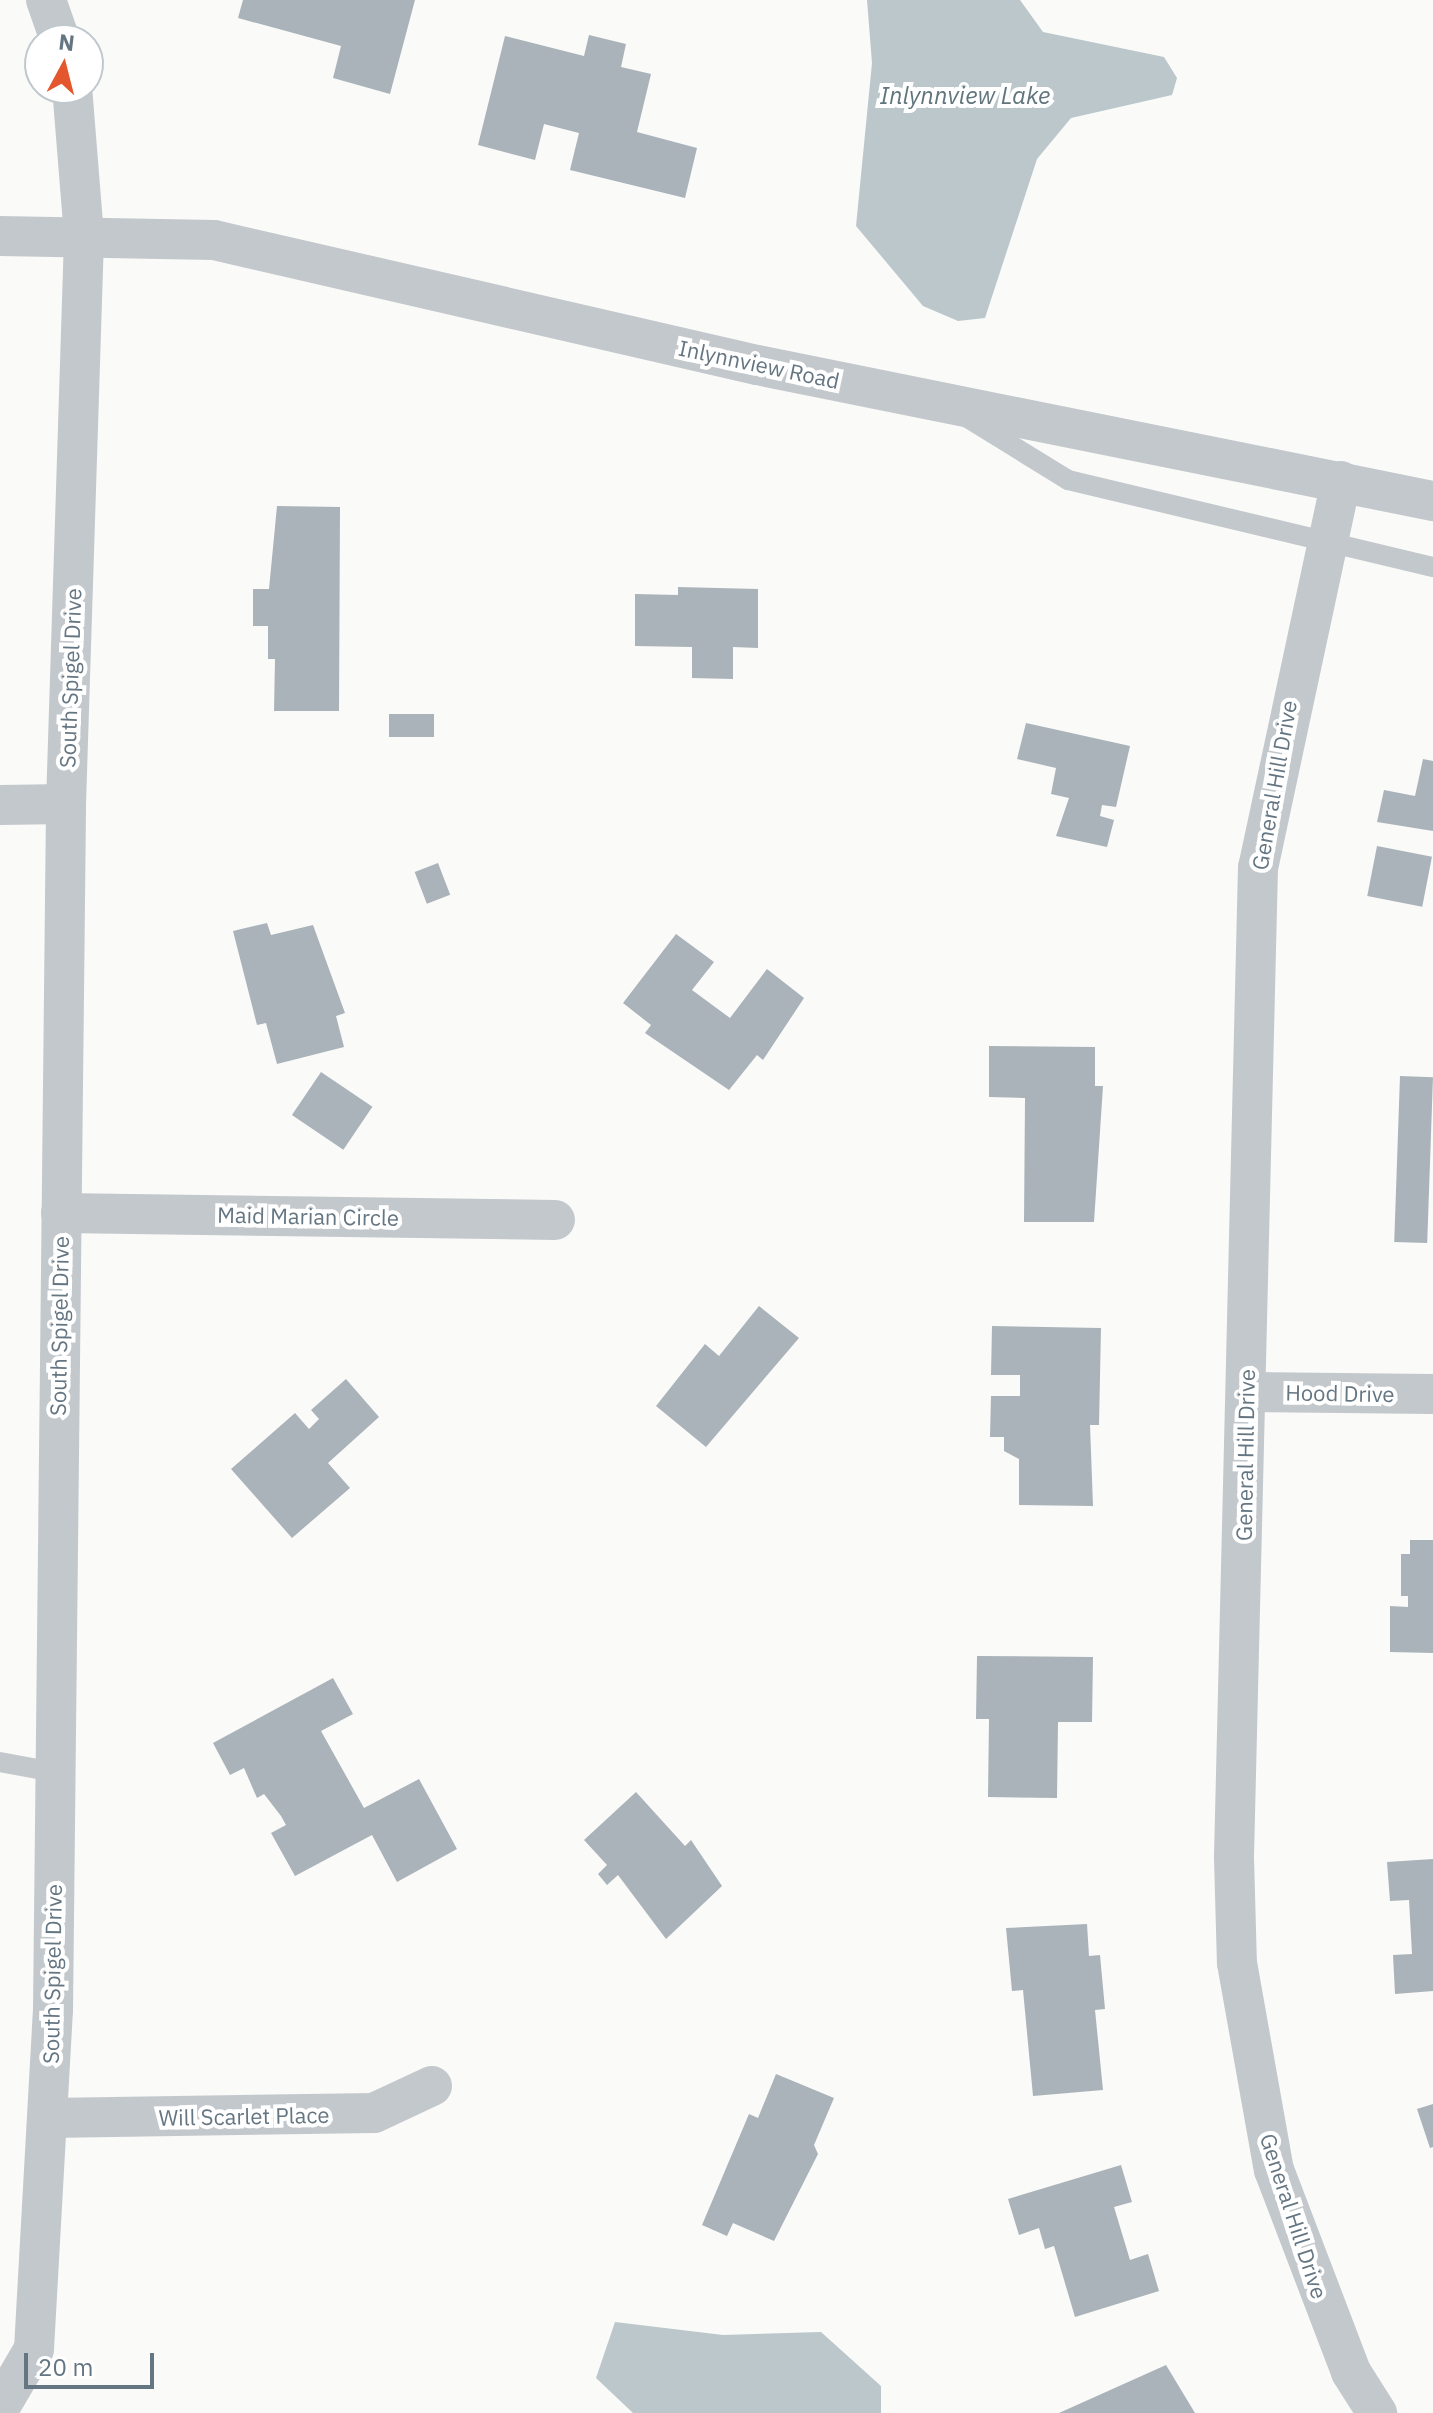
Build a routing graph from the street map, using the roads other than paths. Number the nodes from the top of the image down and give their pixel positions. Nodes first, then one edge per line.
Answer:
1 (46, 0) edge
2 (54, 24) edge
3 (73, 104) edge
4 (0, 236) edge
5 (84, 236) junction
6 (945, 402) junction
7 (1341, 481) junction
8 (1433, 501) edge
9 (1326, 542) junction
10 (1433, 567) edge
11 (66, 804) junction
12 (0, 805) edge
13 (61, 1213) junction
14 (555, 1220) dead end
15 (1246, 1392) junction
16 (1433, 1394) edge
17 (0, 1762) edge
18 (54, 1772) junction
19 (432, 2086) dead end
20 (49, 2118) junction
21 (0, 2407) edge
22 (1377, 2413) edge

1 - 2 street
3 - 5 street, South Spigel Drive
4 - 5 street, Inlynnview Road
5 - 6 street, Inlynnview Road
5 - 11 street, South Spigel Drive
6 - 7 street, Inlynnview Road
6 - 9 lane
7 - 8 street, Inlynnview Road
7 - 9 street, General Hill Drive
9 - 10 lane
9 - 15 street, General Hill Drive
11 - 12 street
11 - 13 street, South Spigel Drive
13 - 14 street, Maid Marian Circle
13 - 18 street, South Spigel Drive
15 - 16 street, Hood Drive
15 - 22 street, General Hill Drive
17 - 18 lane
18 - 20 street, South Spigel Drive
19 - 20 street, Will Scarlet Place
20 - 21 street, South Spigel Drive

